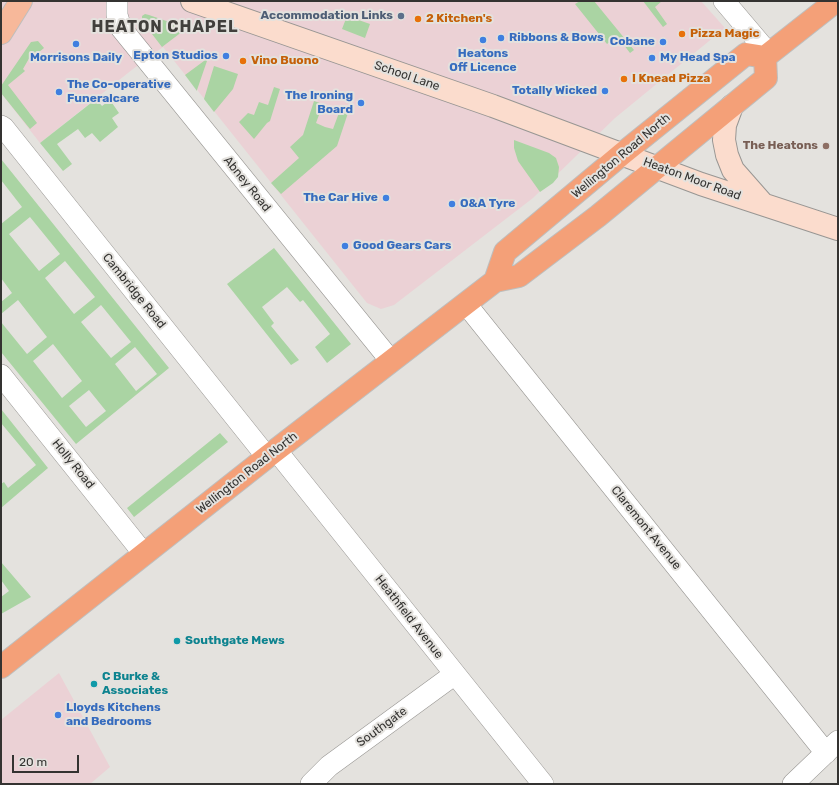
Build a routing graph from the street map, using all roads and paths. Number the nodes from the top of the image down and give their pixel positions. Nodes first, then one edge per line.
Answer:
1 (22, 1) edge
2 (117, 1) edge
3 (192, 1) edge
4 (724, 1) edge
5 (836, 1) edge
6 (1, 33) edge
7 (767, 56) junction
8 (732, 106) junction
9 (1, 126) edge
10 (622, 154) junction
11 (656, 168) junction
12 (763, 204) junction
13 (838, 229) edge
14 (495, 281) junction
15 (466, 304) junction
16 (391, 361) junction
17 (1, 375) edge
18 (271, 453) junction
19 (144, 554) junction
20 (1, 667) edge
21 (454, 674) junction
22 (832, 747) edge
23 (311, 784) edge
24 (543, 784) edge
25 (793, 784) edge

1 - 6 main road
2 - 16 street, Abney Road
3 - 10 main road, School Lane
4 - 7 street
5 - 7 highway
7 - 8 highway, Wellington Road North
7 - 10 highway, Wellington Road North
8 - 11 highway, Wellington Road North
8 - 12 main road, Heaton Moor Road
9 - 18 street, Cambridge Road
10 - 11 main road, Heaton Moor Road
10 - 14 highway, Wellington Road North
11 - 12 main road, Heaton Moor Road
11 - 14 highway, Wellington Road North
12 - 13 main road, Heaton Moor Road
14 - 15 highway, Wellington Road North
15 - 16 highway, Wellington Road North
15 - 22 street, Claremont Avenue
16 - 18 highway, Wellington Road North
17 - 19 street, Holly Road
18 - 19 highway, Wellington Road North
18 - 21 street, Heathfield Avenue
19 - 20 highway, Wellington Road North
21 - 23 street, Southgate
21 - 24 street, Heathfield Avenue
22 - 25 street

